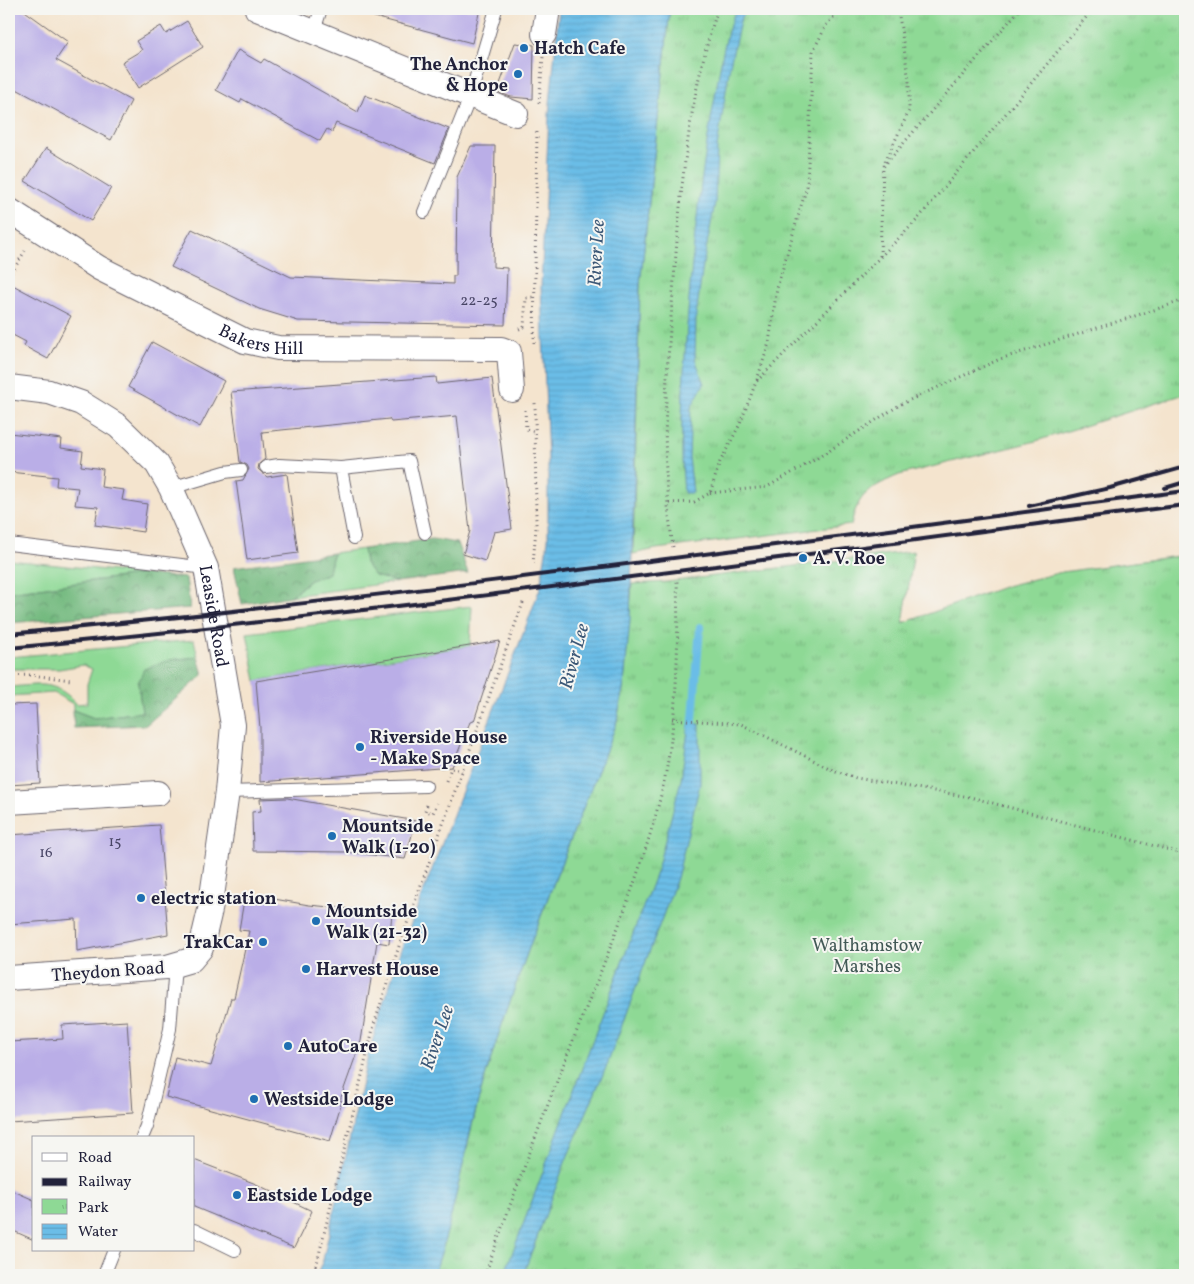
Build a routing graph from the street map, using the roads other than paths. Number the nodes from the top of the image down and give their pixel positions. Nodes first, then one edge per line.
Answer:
1 (257, 9) edge
2 (321, 9) edge
3 (496, 9) edge
4 (548, 9) edge
5 (314, 31) junction
6 (544, 34) road end
7 (470, 97) junction
8 (531, 115) road end
9 (9, 210) edge
10 (424, 212) dead end
11 (9, 387) edge
12 (512, 390) dead end
13 (266, 467) dead end
14 (341, 468) junction
15 (241, 470) dead end
16 (171, 488) junction
17 (425, 533) dead end
18 (354, 538) dead end
19 (9, 544) edge
20 (206, 568) junction
21 (426, 786) dead end
22 (227, 792) junction
23 (158, 793) dead end
24 (9, 802) edge
25 (200, 948) joint
26 (175, 966) junction
27 (9, 978) edge
28 (143, 1136) edge
29 (195, 1230) edge
30 (235, 1250) dead end
31 (113, 1252) edge
32 (104, 1275) edge

1 - 5 street
2 - 5 lane
3 - 7 lane
4 - 6 street
5 - 7 street
7 - 8 street
7 - 10 lane
9 - 12 street, Bakers Hill
11 - 16 street, Leaside Road
13 - 14 lane
14 - 17 lane
14 - 18 lane
15 - 16 lane
16 - 20 street, Leaside Road
19 - 20 lane
20 - 22 street, Leaside Road
21 - 22 lane
22 - 25 street, Leaside Road
23 - 24 street
25 - 26 street, Theydon Road
26 - 27 street, Theydon Road
26 - 28 lane
29 - 30 lane
31 - 32 lane

